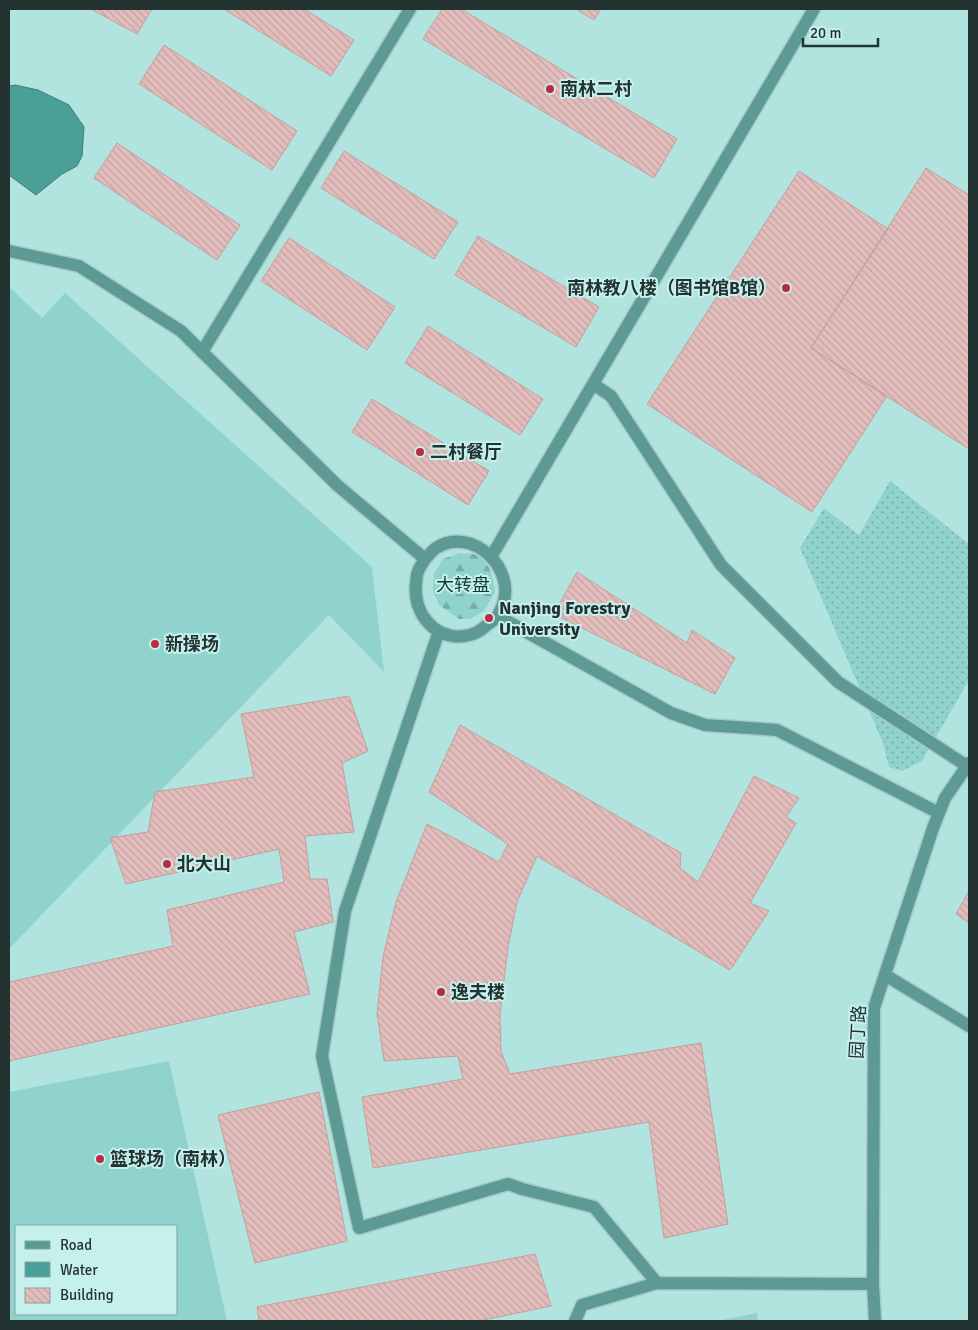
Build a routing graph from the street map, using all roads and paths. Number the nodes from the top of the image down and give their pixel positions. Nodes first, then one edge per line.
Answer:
1 (410, 9) edge
2 (814, 9) edge
3 (9, 251) edge
4 (202, 352) junction
5 (593, 384) junction
6 (490, 557) junction
7 (426, 559) junction
8 (498, 616) junction
9 (439, 631) junction
10 (968, 764) edge
11 (939, 812) junction
12 (885, 975) junction
13 (969, 1026) edge
14 (657, 1283) junction
15 (873, 1284) junction
16 (575, 1321) edge
17 (875, 1321) edge

1 - 4 lane
2 - 5 lane
3 - 4 lane
4 - 7 lane
5 - 6 lane
5 - 10 lane
6 - 7 lane
6 - 8 lane
7 - 9 lane
8 - 9 lane
8 - 11 lane
9 - 14 lane
10 - 11 lane, 园丁路
11 - 12 lane, 园丁路
12 - 13 lane
12 - 15 lane, 园丁路
14 - 15 lane
14 - 16 lane
15 - 17 lane, 园丁路

